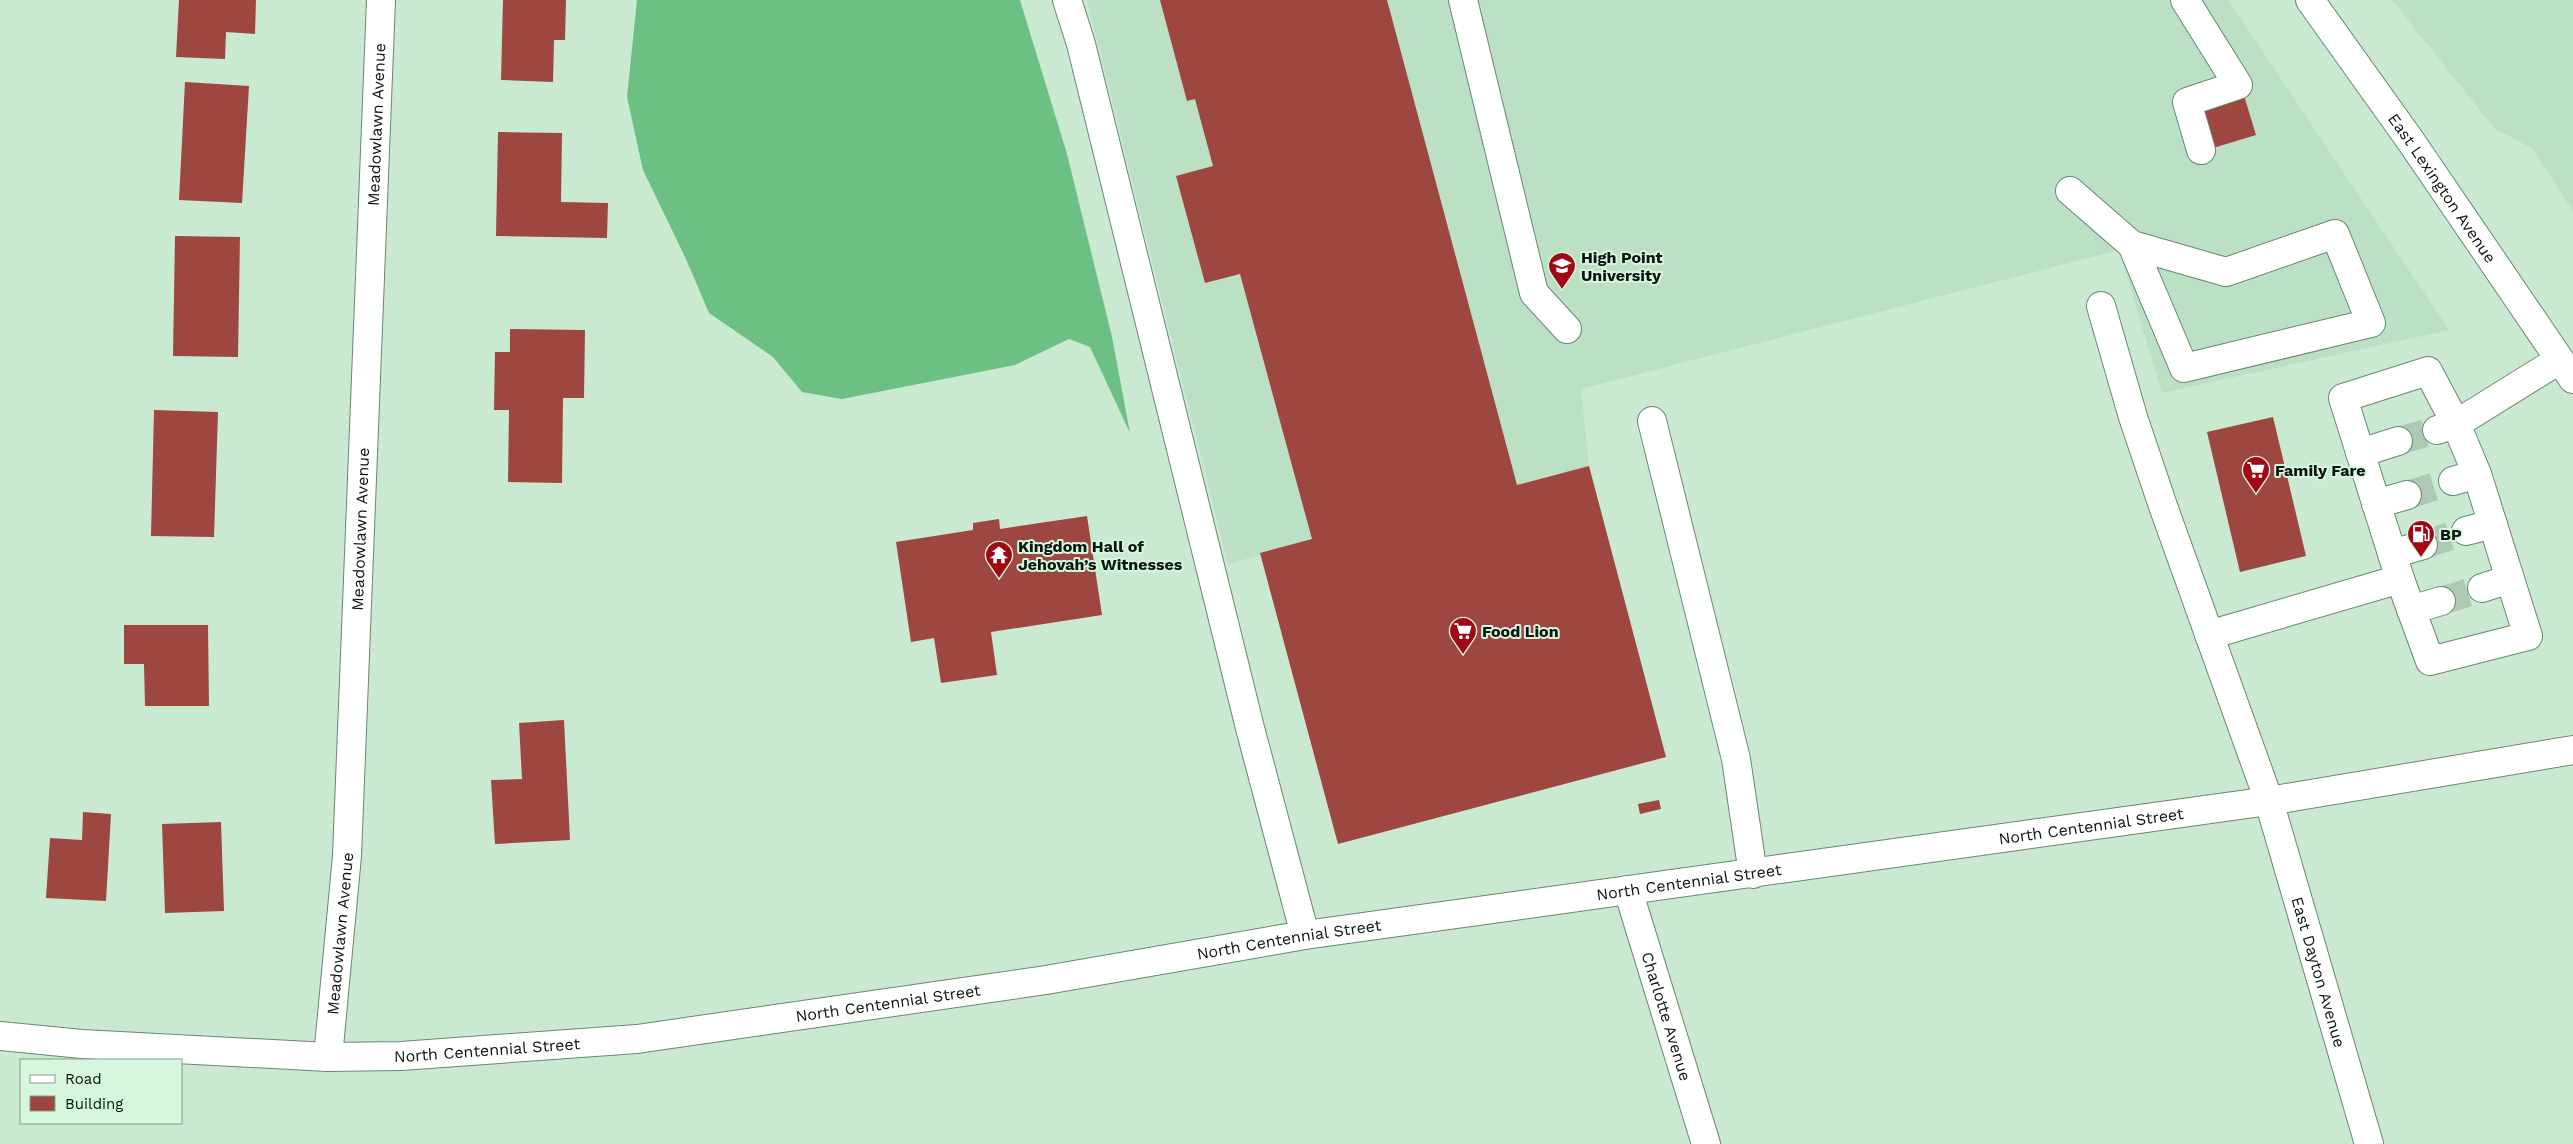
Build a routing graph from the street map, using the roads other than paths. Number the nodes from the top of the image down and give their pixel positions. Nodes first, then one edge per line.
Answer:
1 (380, 0) edge
2 (1067, 0) edge
3 (1463, 0) edge
4 (2185, 0) edge
5 (2310, 0) edge
6 (2201, 150) dead end
7 (2070, 191) dead end
8 (2132, 246) junction
9 (2101, 306) dead end
10 (1567, 329) dead end
11 (2566, 369) edge
12 (1652, 421) dead end
13 (2447, 427) junction
14 (2398, 441) tunnel mouth
15 (2360, 453) junction
16 (2407, 495) tunnel mouth
17 (2376, 504) junction
18 (2493, 524) junction
19 (2466, 531) tunnel mouth
20 (2423, 544) tunnel mouth
21 (2396, 566) junction
22 (2510, 579) junction
23 (2482, 588) tunnel mouth
24 (2441, 600) tunnel mouth
25 (2411, 610) junction
26 (2209, 635) junction
27 (2573, 750) edge
28 (2270, 802) junction
29 (1753, 874) junction
30 (1628, 890) junction
31 (1305, 935) junction
32 (0, 1036) edge
33 (328, 1057) junction
34 (1706, 1144) edge
35 (2369, 1144) edge

1 - 33 main road, Meadowlawn Avenue
2 - 31 main road
3 - 10 main road
4 - 6 main road
5 - 11 main road, East Lexington Avenue
7 - 8 main road
8 - 8 main road
9 - 26 main road, East Dayton Avenue
11 - 13 main road
12 - 29 main road
13 - 15 main road
13 - 18 main road
14 - 15 main road
15 - 17 main road
16 - 17 main road
17 - 21 main road
18 - 19 main road
18 - 22 main road
20 - 21 main road
21 - 25 main road
21 - 26 main road
22 - 23 main road
22 - 25 main road
24 - 25 main road
26 - 28 main road, East Dayton Avenue
27 - 28 main road, North Centennial Street
28 - 29 main road, North Centennial Street
28 - 35 main road, East Dayton Avenue
29 - 30 main road, North Centennial Street
30 - 31 main road, North Centennial Street
30 - 34 main road, Charlotte Avenue
31 - 33 main road, North Centennial Street
32 - 33 main road, North Centennial Street

